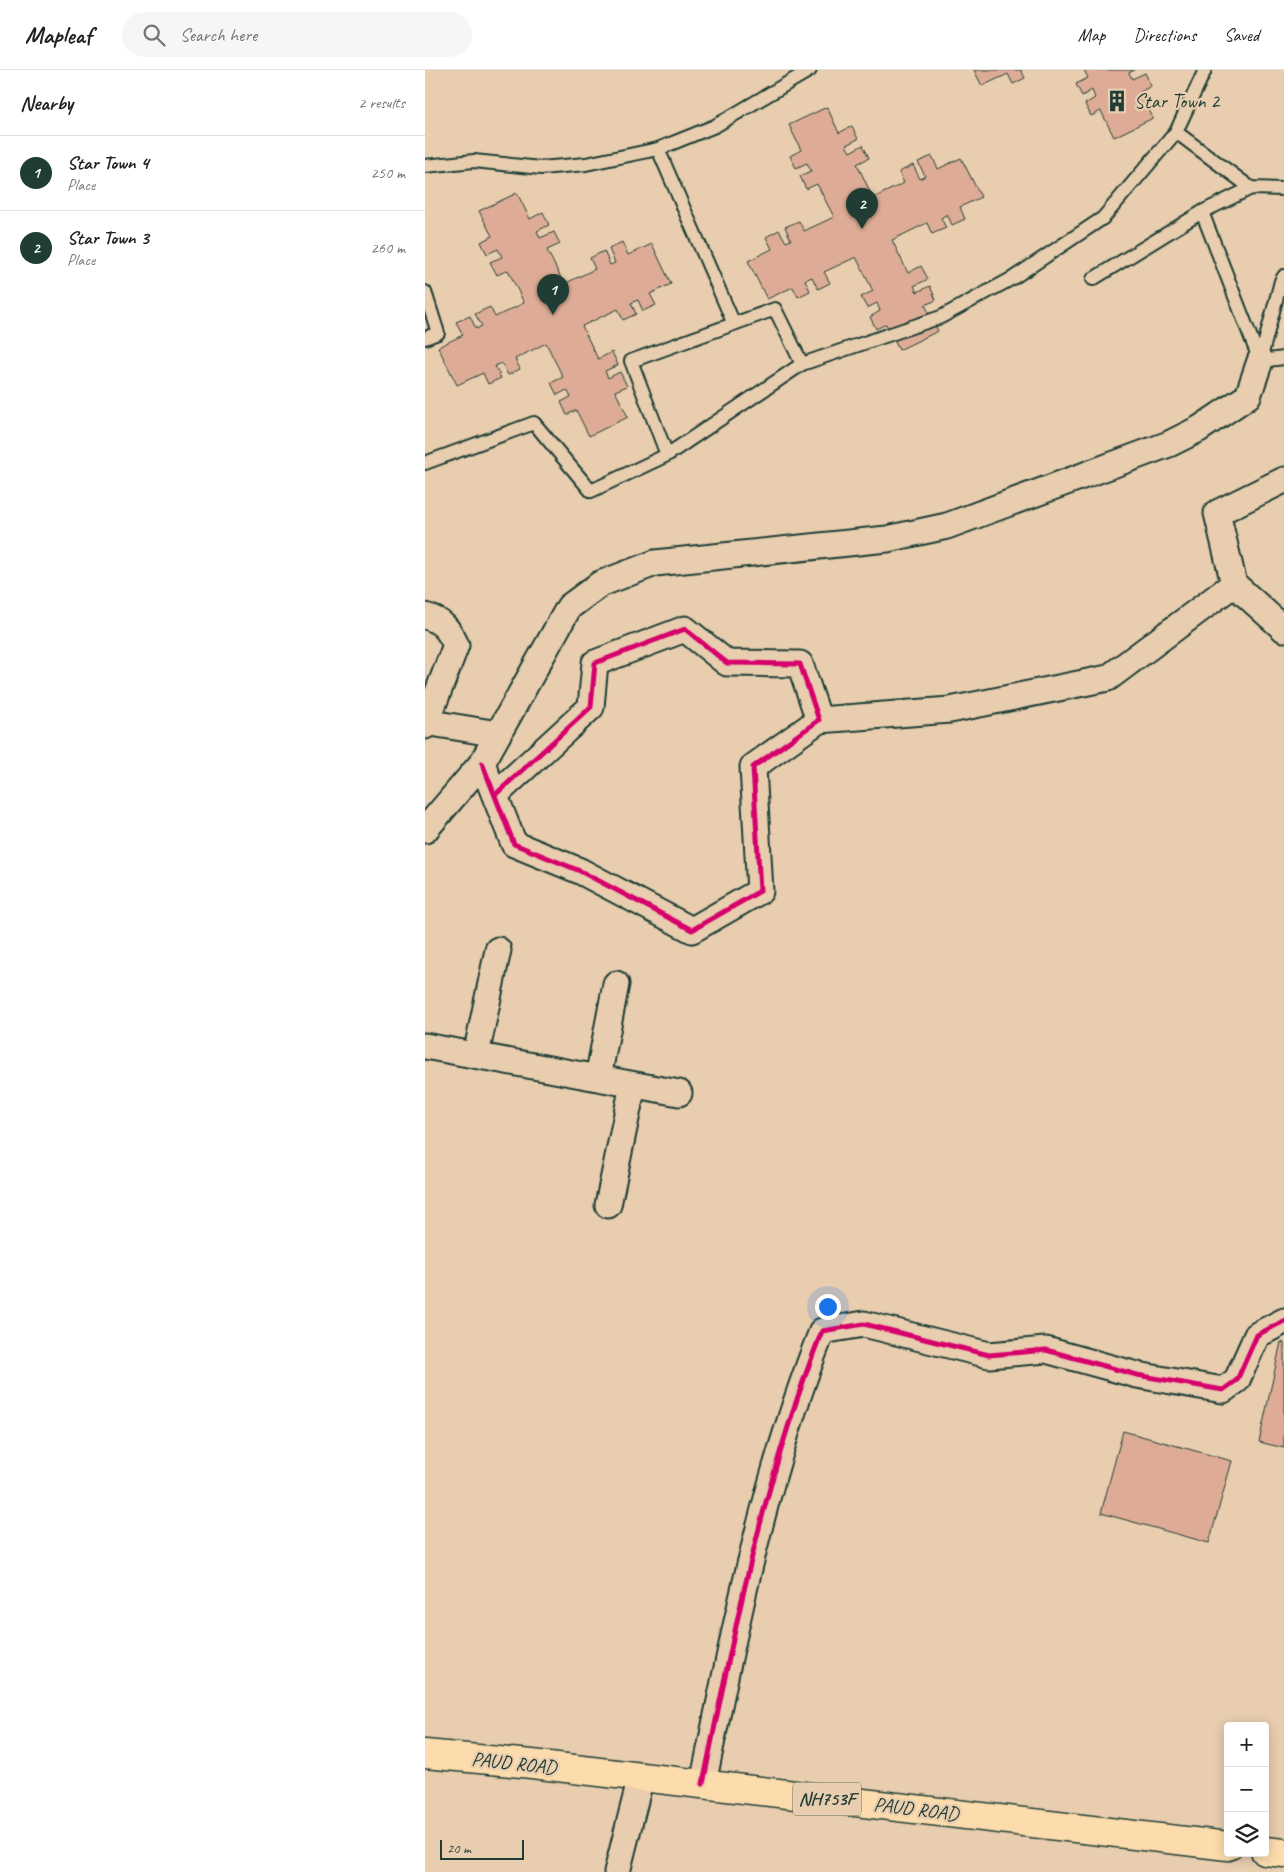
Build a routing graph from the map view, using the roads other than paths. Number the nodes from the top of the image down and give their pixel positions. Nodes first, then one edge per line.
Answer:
1 (811, 70) edge
2 (1205, 70) edge
3 (1176, 132) junction
4 (658, 149) junction
5 (425, 166) edge
6 (1251, 188) junction
7 (1284, 189) edge
8 (1202, 212) junction
9 (1284, 276) edge
10 (1093, 279) dead end
11 (425, 292) edge
12 (734, 324) junction
13 (425, 338) edge
14 (1272, 359) edge
15 (802, 364) junction
16 (667, 454) junction
17 (425, 462) edge
18 (1284, 480) edge
19 (1234, 584) junction
20 (425, 616) edge
21 (1284, 629) edge
22 (819, 720) junction
23 (426, 724) edge
24 (498, 734) junction
25 (482, 763) junction
26 (495, 794) junction
27 (425, 830) edge
28 (498, 950) dead end
29 (616, 984) dead end
30 (425, 1046) edge
31 (476, 1055) junction
32 (598, 1078) junction
33 (633, 1085) junction
34 (679, 1094) dead end
35 (608, 1205) dead end
36 (1284, 1321) edge
37 (425, 1754) edge
38 (641, 1777) junction
39 (703, 1784) junction
40 (1224, 1846) edge
41 (1269, 1851) edge
42 (1284, 1853) edge
43 (617, 1872) edge

1 - 4 lane
2 - 3 lane
3 - 6 lane
3 - 15 lane
4 - 5 lane
4 - 12 lane
6 - 7 lane
6 - 8 lane
8 - 10 lane
8 - 14 lane
9 - 14 lane
11 - 13 lane
12 - 15 lane
12 - 16 lane
14 - 24 street
15 - 16 lane
16 - 17 lane
18 - 19 street
19 - 21 street
19 - 22 street
20 - 23 street
22 - 26 street
22 - 26 street
23 - 24 street
24 - 25 street
25 - 26 street
25 - 27 street
28 - 31 street
29 - 32 street
30 - 31 street
31 - 32 street
32 - 33 street
33 - 34 street
33 - 35 street
36 - 39 street
37 - 38 main road, PAUD ROAD / NH753F
38 - 39 main road, PAUD ROAD / NH753F
38 - 43 street
39 - 40 main road, PAUD ROAD / NH753F
41 - 42 main road

